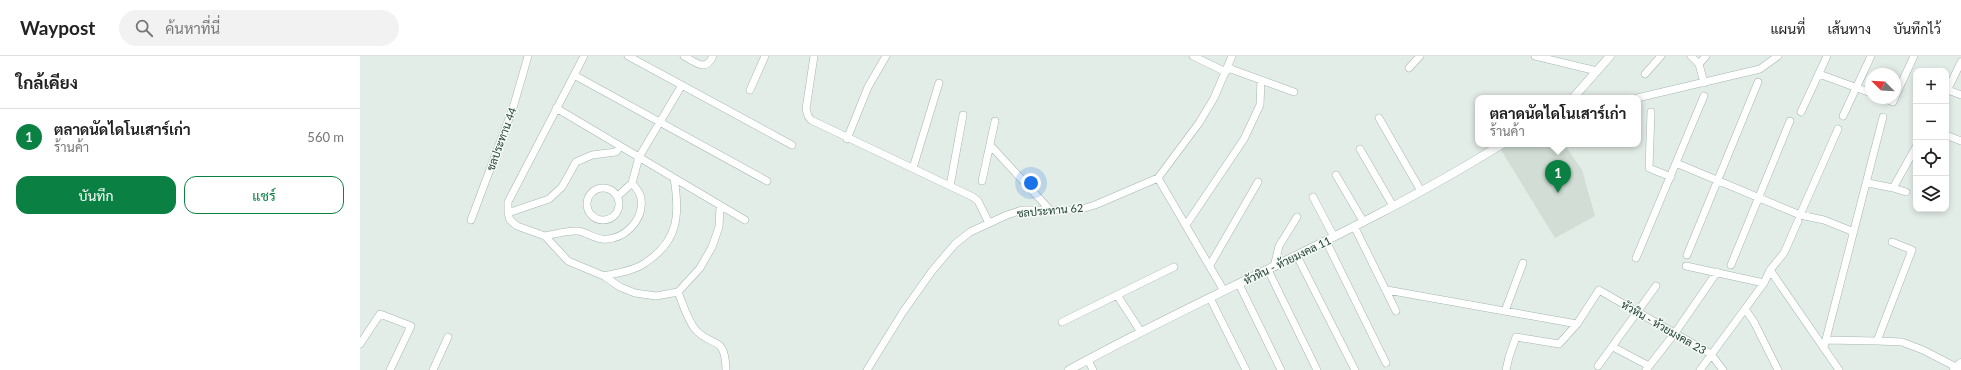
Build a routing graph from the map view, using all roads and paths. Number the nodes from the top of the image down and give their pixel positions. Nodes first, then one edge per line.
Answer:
1 (528, 56) edge
2 (584, 56) edge
3 (628, 56) edge
4 (684, 56) edge
5 (713, 56) edge
6 (765, 56) edge
7 (814, 56) edge
8 (886, 56) edge
9 (1193, 56) edge
10 (1232, 56) edge
11 (1420, 56) edge
12 (1535, 56) edge
13 (1610, 56) edge
14 (1661, 56) edge
15 (1691, 56) edge
16 (1706, 56) edge
17 (1778, 56) edge
18 (1827, 56) edge
19 (1871, 56) edge
20 (1914, 56) edge
21 (1961, 62) edge
22 (1699, 64) junction
23 (1409, 68) dead end
24 (1227, 70) junction
25 (1597, 71) junction
26 (1645, 74) dead end
27 (1819, 74) junction
28 (574, 75) junction
29 (1261, 80) junction
30 (1758, 82) dead end
31 (939, 83) dead end
32 (1704, 83) junction
33 (682, 85) junction
34 (1901, 85) edge
35 (1857, 87) junction
36 (1949, 88) edge
37 (750, 90) dead end
38 (1865, 90) edge
39 (1294, 92) dead end
40 (1949, 92) edge
41 (1575, 95) edge
42 (1961, 95) edge
43 (1704, 96) dead end
44 (1641, 97) edge
45 (556, 108) junction
46 (1651, 112) dead end
47 (1801, 112) dead end
48 (962, 115) dead end
49 (1843, 116) dead end
50 (1884, 117) dead end
51 (1379, 118) dead end
52 (660, 121) junction
53 (995, 121) dead end
54 (1790, 121) dead end
55 (1838, 129) dead end
56 (1949, 138) edge
57 (848, 139) junction
58 (1961, 141) edge
59 (792, 145) dead end
60 (990, 145) junction
61 (620, 146) junction
62 (1497, 147) edge
63 (1360, 149) dead end
64 (1913, 152) edge
65 (639, 157) junction
66 (1676, 163) junction
67 (913, 168) junction
68 (1336, 175) dead end
69 (1671, 177) junction
70 (674, 178) junction
71 (1158, 178) junction
72 (1718, 180) junction
73 (767, 181) dead end
74 (982, 181) dead end
75 (1258, 182) dead end
76 (632, 183) junction
77 (1868, 183) junction
78 (950, 186) junction
79 (1893, 188) junction
80 (1420, 191) junction
81 (1906, 192) dead end
82 (618, 196) junction
83 (1313, 197) dead end
84 (1760, 198) junction
85 (720, 206) junction
86 (1393, 206) junction
87 (1050, 210) junction
88 (508, 214) junction
89 (1297, 217) dead end
90 (1799, 218) junction
91 (471, 220) dead end
92 (745, 220) dead end
93 (1363, 221) junction
94 (988, 223) junction
95 (1186, 225) junction
96 (1354, 226) junction
97 (1854, 232) junction
98 (545, 236) junction
99 (1334, 237) junction
100 (1326, 241) junction
101 (1892, 242) dead end
102 (1687, 255) dead end
103 (1297, 256) junction
104 (1636, 258) dead end
105 (1523, 263) dead end
106 (1210, 265) junction
107 (1731, 265) dead end
108 (1686, 266) dead end
109 (1174, 267) dead end
110 (1271, 269) junction
111 (1770, 270) junction
112 (1717, 272) junction
113 (604, 276) junction
114 (1764, 283) junction
115 (1239, 284) junction
116 (1656, 286) dead end
117 (1387, 290) junction
118 (1224, 291) junction
119 (678, 292) junction
120 (1117, 295) junction
121 (1210, 298) junction
122 (1745, 309) junction
123 (1396, 311) dead end
124 (1506, 311) junction
125 (1638, 312) junction
126 (1062, 322) dead end
127 (1577, 324) junction
128 (1141, 332) junction
129 (1675, 334) junction
130 (448, 337) dead end
131 (1877, 341) junction
132 (360, 344) edge
133 (1825, 344) junction
134 (1613, 347) junction
135 (1711, 354) junction
136 (1088, 360) junction
137 (1386, 363) dead end
138 (1598, 366) dead end
139 (1958, 367) edge
140 (1648, 368) edge
141 (390, 370) edge
142 (433, 370) edge
143 (726, 370) edge
144 (867, 370) edge
145 (1069, 370) edge
146 (1093, 370) edge
147 (1246, 370) edge
148 (1281, 370) edge
149 (1317, 370) edge
150 (1354, 370) edge
151 (1506, 370) edge
152 (1700, 370) edge
153 (1723, 370) edge
154 (1778, 370) edge
155 (1838, 370) edge

1 - 91 street, ชลประทาน 44
2 - 28 street
3 - 33 street
4 - 5 street
6 - 37 street
7 - 57 street
8 - 57 street
9 - 24 street
10 - 24 street
11 - 23 street
12 - 25 street
13 - 25 street
14 - 26 street
15 - 22 street
16 - 22 street
17 - 32 street
18 - 27 street
19 - 35 street
20 - 34 street
21 - 36 street
22 - 32 street
24 - 29 street
24 - 71 street
25 - 41 street
27 - 35 street
27 - 47 street
28 - 45 street
28 - 52 street
29 - 39 street
29 - 95 street
30 - 72 street
31 - 67 street
32 - 44 street
33 - 52 street
33 - 59 street
35 - 38 street
35 - 49 street
40 - 42 street
43 - 66 street
45 - 61 street
45 - 88 street
46 - 69 street
48 - 78 street
50 - 77 street
51 - 80 street
52 - 65 street
52 - 73 street
53 - 60 street
54 - 84 street
55 - 90 street
56 - 58 street
57 - 67 street
60 - 74 street
60 - 87 street
61 - 65 street
61 - 88 street
62 - 80 street, หัวหิน - ห้วยมงคล 11
63 - 86 street
64 - 79 street
65 - 70 street
65 - 76 street
66 - 69 street
66 - 72 street
67 - 78 street
68 - 93 street
69 - 104 street
70 - 85 street
70 - 113 street
71 - 87 street, ชลประทาน 62
71 - 95 street
72 - 84 street
72 - 102 street
75 - 106 street
76 - 82 street
76 - 98 street
77 - 79 street
77 - 97 street
78 - 94 street
79 - 81 street
80 - 86 street, หัวหิน - ห้วยมงคล 11
82 - 82 street
83 - 99 street
84 - 90 street
84 - 107 street
85 - 92 street
85 - 119 street
86 - 93 street, หัวหิน - ห้วยมงคล 11
87 - 94 street, ชลประทาน 62
88 - 98 street
89 - 110 street
90 - 97 street
90 - 111 street
93 - 96 street, หัวหิน - ห้วยมงคล 11
94 - 144 street, ชลประทาน 62
95 - 106 street
96 - 99 street, หัวหิน - ห้วยมงคล 11
96 - 117 street
97 - 133 street
98 - 113 street
99 - 100 street, หัวหิน - ห้วยมงคล 11
100 - 103 street, หัวหิน - ห้วยมงคล 11
100 - 137 street
101 - 131 street
103 - 110 street, หัวหิน - ห้วยมงคล 11
103 - 150 street
105 - 124 street
106 - 118 street
108 - 112 street
109 - 120 street
110 - 115 street, หัวหิน - ห้วยมงคล 11
110 - 149 street
111 - 114 street
111 - 133 street
112 - 114 street
112 - 129 street
113 - 119 street
114 - 122 street
115 - 118 street, หัวหิน - ห้วยมงคล 11
115 - 148 street
116 - 125 street
117 - 123 street
117 - 124 street
118 - 121 street, หัวหิน - ห้วยมงคล 11
119 - 143 street
120 - 126 street
120 - 128 street
121 - 128 street, หัวหิน - ห้วยมงคล 11
121 - 147 street
122 - 135 street
122 - 154 street
124 - 127 street
125 - 127 street, หัวหิน - ห้วยมงคล 23
125 - 129 street, หัวหิน - ห้วยมงคล 23
125 - 134 street
127 - 151 street
128 - 136 street, หัวหิน - ห้วยมงคล 11
129 - 135 street, หัวหิน - ห้วยมงคล 23
129 - 140 street
130 - 142 street
131 - 133 street
131 - 139 street
132 - 141 street
133 - 155 street
134 - 138 street
134 - 140 street
135 - 152 street
135 - 153 street, หัวหิน - ห้วยมงคล 23
136 - 145 street, หัวหิน - ห้วยมงคล 11
136 - 146 street

